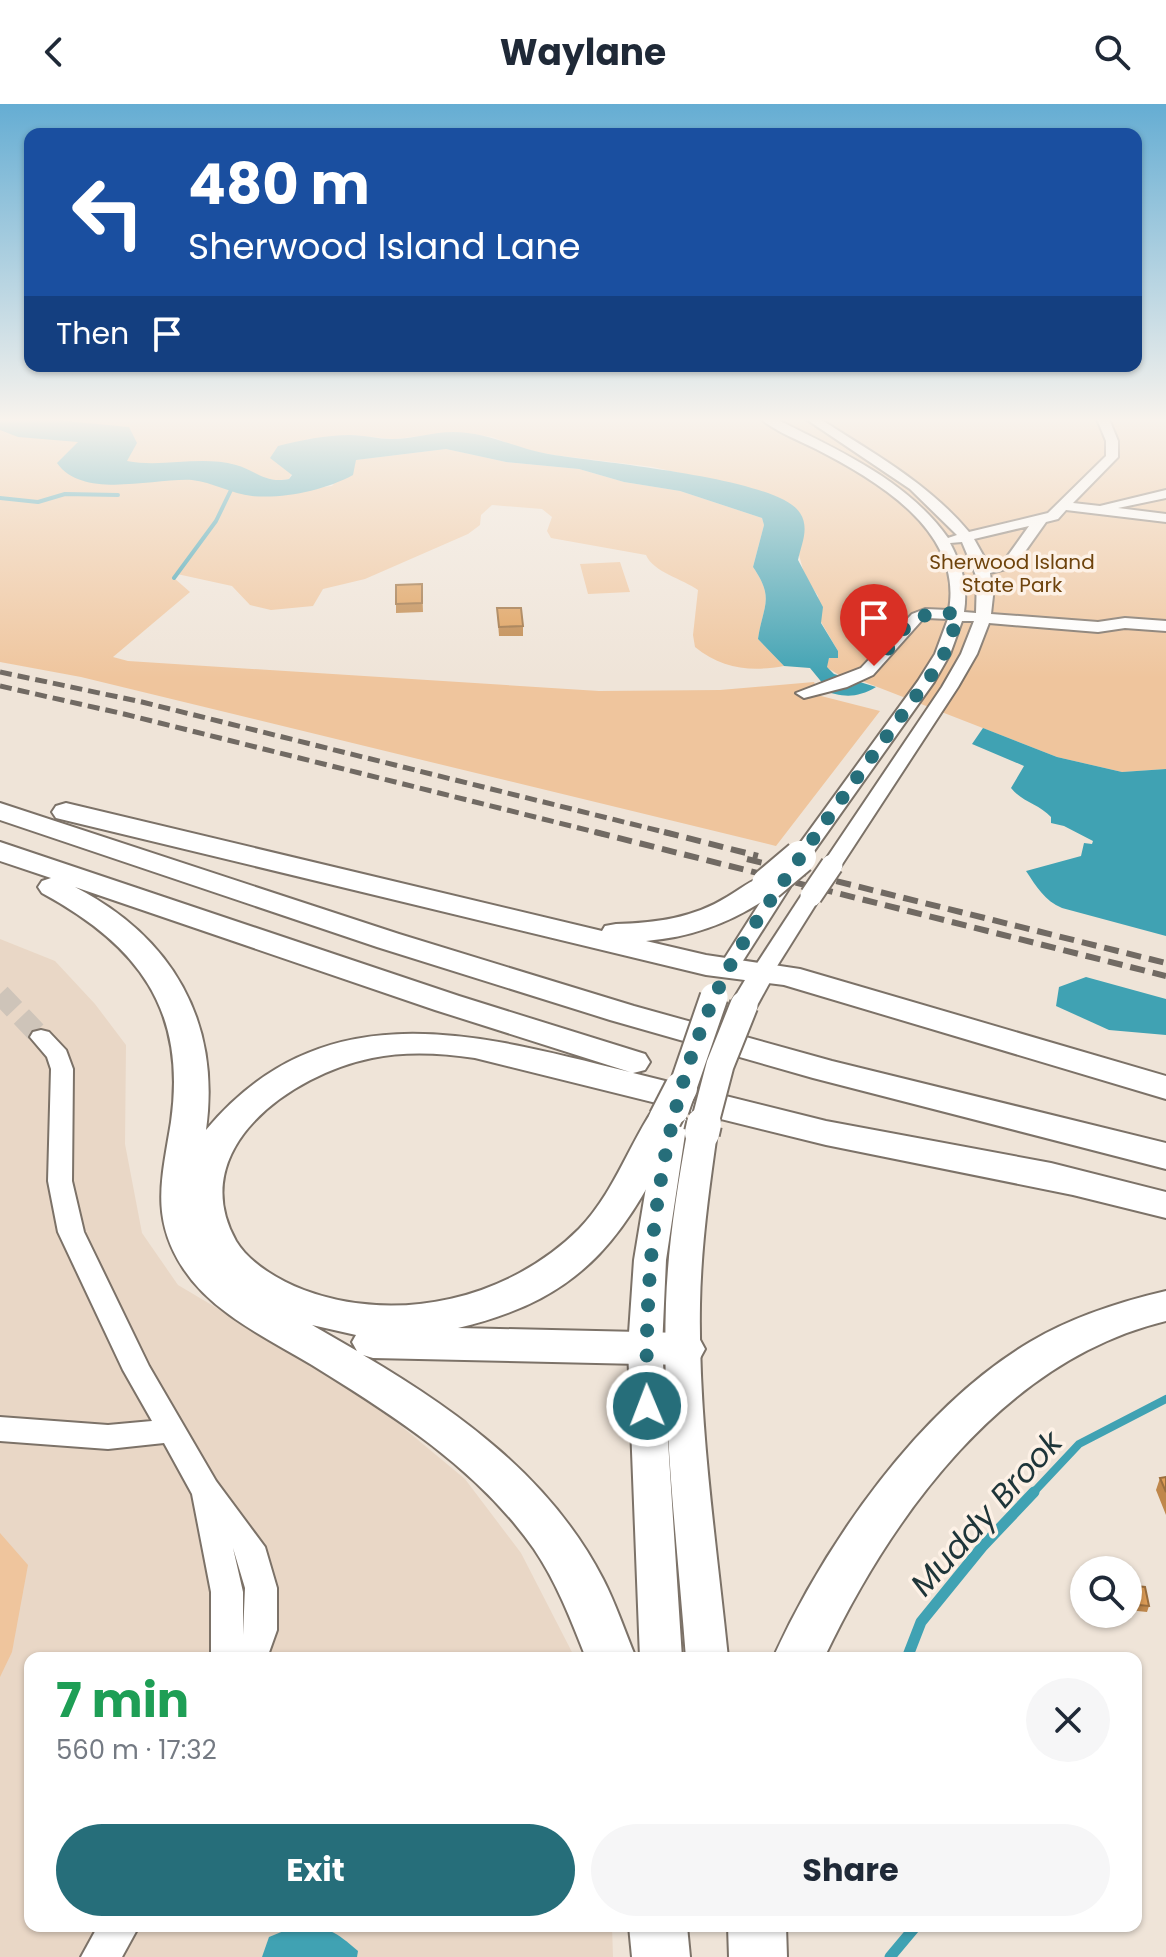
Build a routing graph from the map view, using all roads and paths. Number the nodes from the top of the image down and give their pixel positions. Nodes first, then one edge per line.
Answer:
1 (911, 505) edge
2 (935, 505) edge
3 (1113, 505) edge
4 (1063, 506) joint
5 (1098, 512) junction
6 (1166, 518) edge
7 (1041, 519) junction
8 (966, 537) junction
9 (943, 543) junction
10 (982, 569) junction
11 (958, 614) junction
12 (983, 616) junction
13 (1166, 626) edge
14 (804, 693) dead end
15 (0, 796) edge
16 (0, 811) edge
17 (0, 851) edge
18 (800, 857) joint
19 (0, 866) edge
20 (774, 885) junction
21 (568, 931) junction
22 (763, 971) junction
23 (721, 982) junction
24 (41, 1037) tunnel mouth
25 (1166, 1088) edge
26 (680, 1116) junction
27 (1166, 1156) edge
28 (1072, 1182) junction
29 (1166, 1205) edge
30 (1166, 1306) edge
31 (264, 1316) junction
32 (665, 1348) junction
33 (0, 1429) edge
34 (174, 1431) junction
35 (205, 1490) junction
36 (227, 1652) edge
37 (253, 1652) edge
38 (609, 1652) edge
39 (661, 1652) edge
40 (706, 1652) edge
41 (801, 1652) edge
42 (116, 1932) edge
43 (659, 1932) edge
44 (677, 1932) edge
45 (729, 1932) edge
46 (757, 1932) edge
47 (100, 1957) edge
48 (661, 1957) edge
49 (678, 1957) edge
50 (731, 1957) edge
51 (758, 1957) edge

1 - 9 street
2 - 8 street
3 - 5 street
4 - 5 street
4 - 7 street
5 - 6 street
7 - 8 street
7 - 10 street
8 - 9 street
8 - 10 street
9 - 11 street
10 - 12 street
11 - 12 street
11 - 14 street
11 - 18 street
12 - 13 street
12 - 22 street, bridge
15 - 21 highway
16 - 27 highway
17 - 28 highway
18 - 20 highway, bridge
19 - 31 highway
20 - 21 highway
20 - 23 street
21 - 23 highway
22 - 23 highway
22 - 25 highway
22 - 26 main road, bridge
23 - 26 main road, bridge
24 - 34 street
26 - 28 highway
26 - 32 main road
28 - 29 highway
30 - 41 highway
31 - 32 highway
31 - 38 highway
32 - 39 main road
32 - 40 main road
33 - 34 street
34 - 35 street
35 - 36 street
35 - 37 street
42 - 47 street
43 - 48 highway
44 - 49 main road
45 - 50 main road
46 - 51 highway

